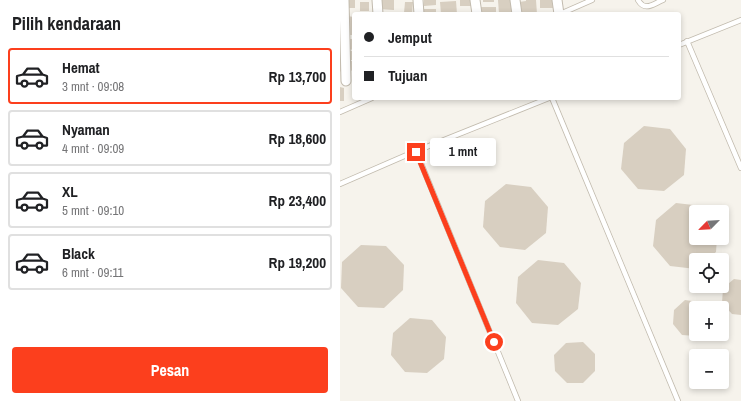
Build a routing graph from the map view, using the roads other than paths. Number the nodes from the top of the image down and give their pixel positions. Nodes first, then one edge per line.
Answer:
1 (344, 0) edge
2 (377, 0) edge
3 (418, 0) edge
4 (475, 0) edge
5 (515, 0) edge
6 (557, 0) edge
7 (592, 0) edge
8 (638, 0) edge
9 (663, 0) edge
10 (378, 12) edge
11 (419, 12) edge
12 (477, 12) edge
13 (517, 12) edge
14 (560, 12) edge
15 (565, 12) edge
16 (741, 20) edge
17 (687, 41) junction
18 (681, 44) edge
19 (347, 82) edge
20 (367, 100) edge
21 (545, 100) edge
22 (551, 100) edge
23 (340, 112) edge
24 (416, 152) junction
25 (741, 168) edge
26 (340, 184) edge
27 (518, 401) edge
28 (678, 401) edge

1 - 19 street
2 - 10 street
3 - 11 street
4 - 12 street
5 - 13 street
6 - 14 street
7 - 15 lane
8 - 9 lane
16 - 17 lane
17 - 18 lane
17 - 25 lane
20 - 23 lane
21 - 24 lane
22 - 28 lane
24 - 26 lane
24 - 27 lane

